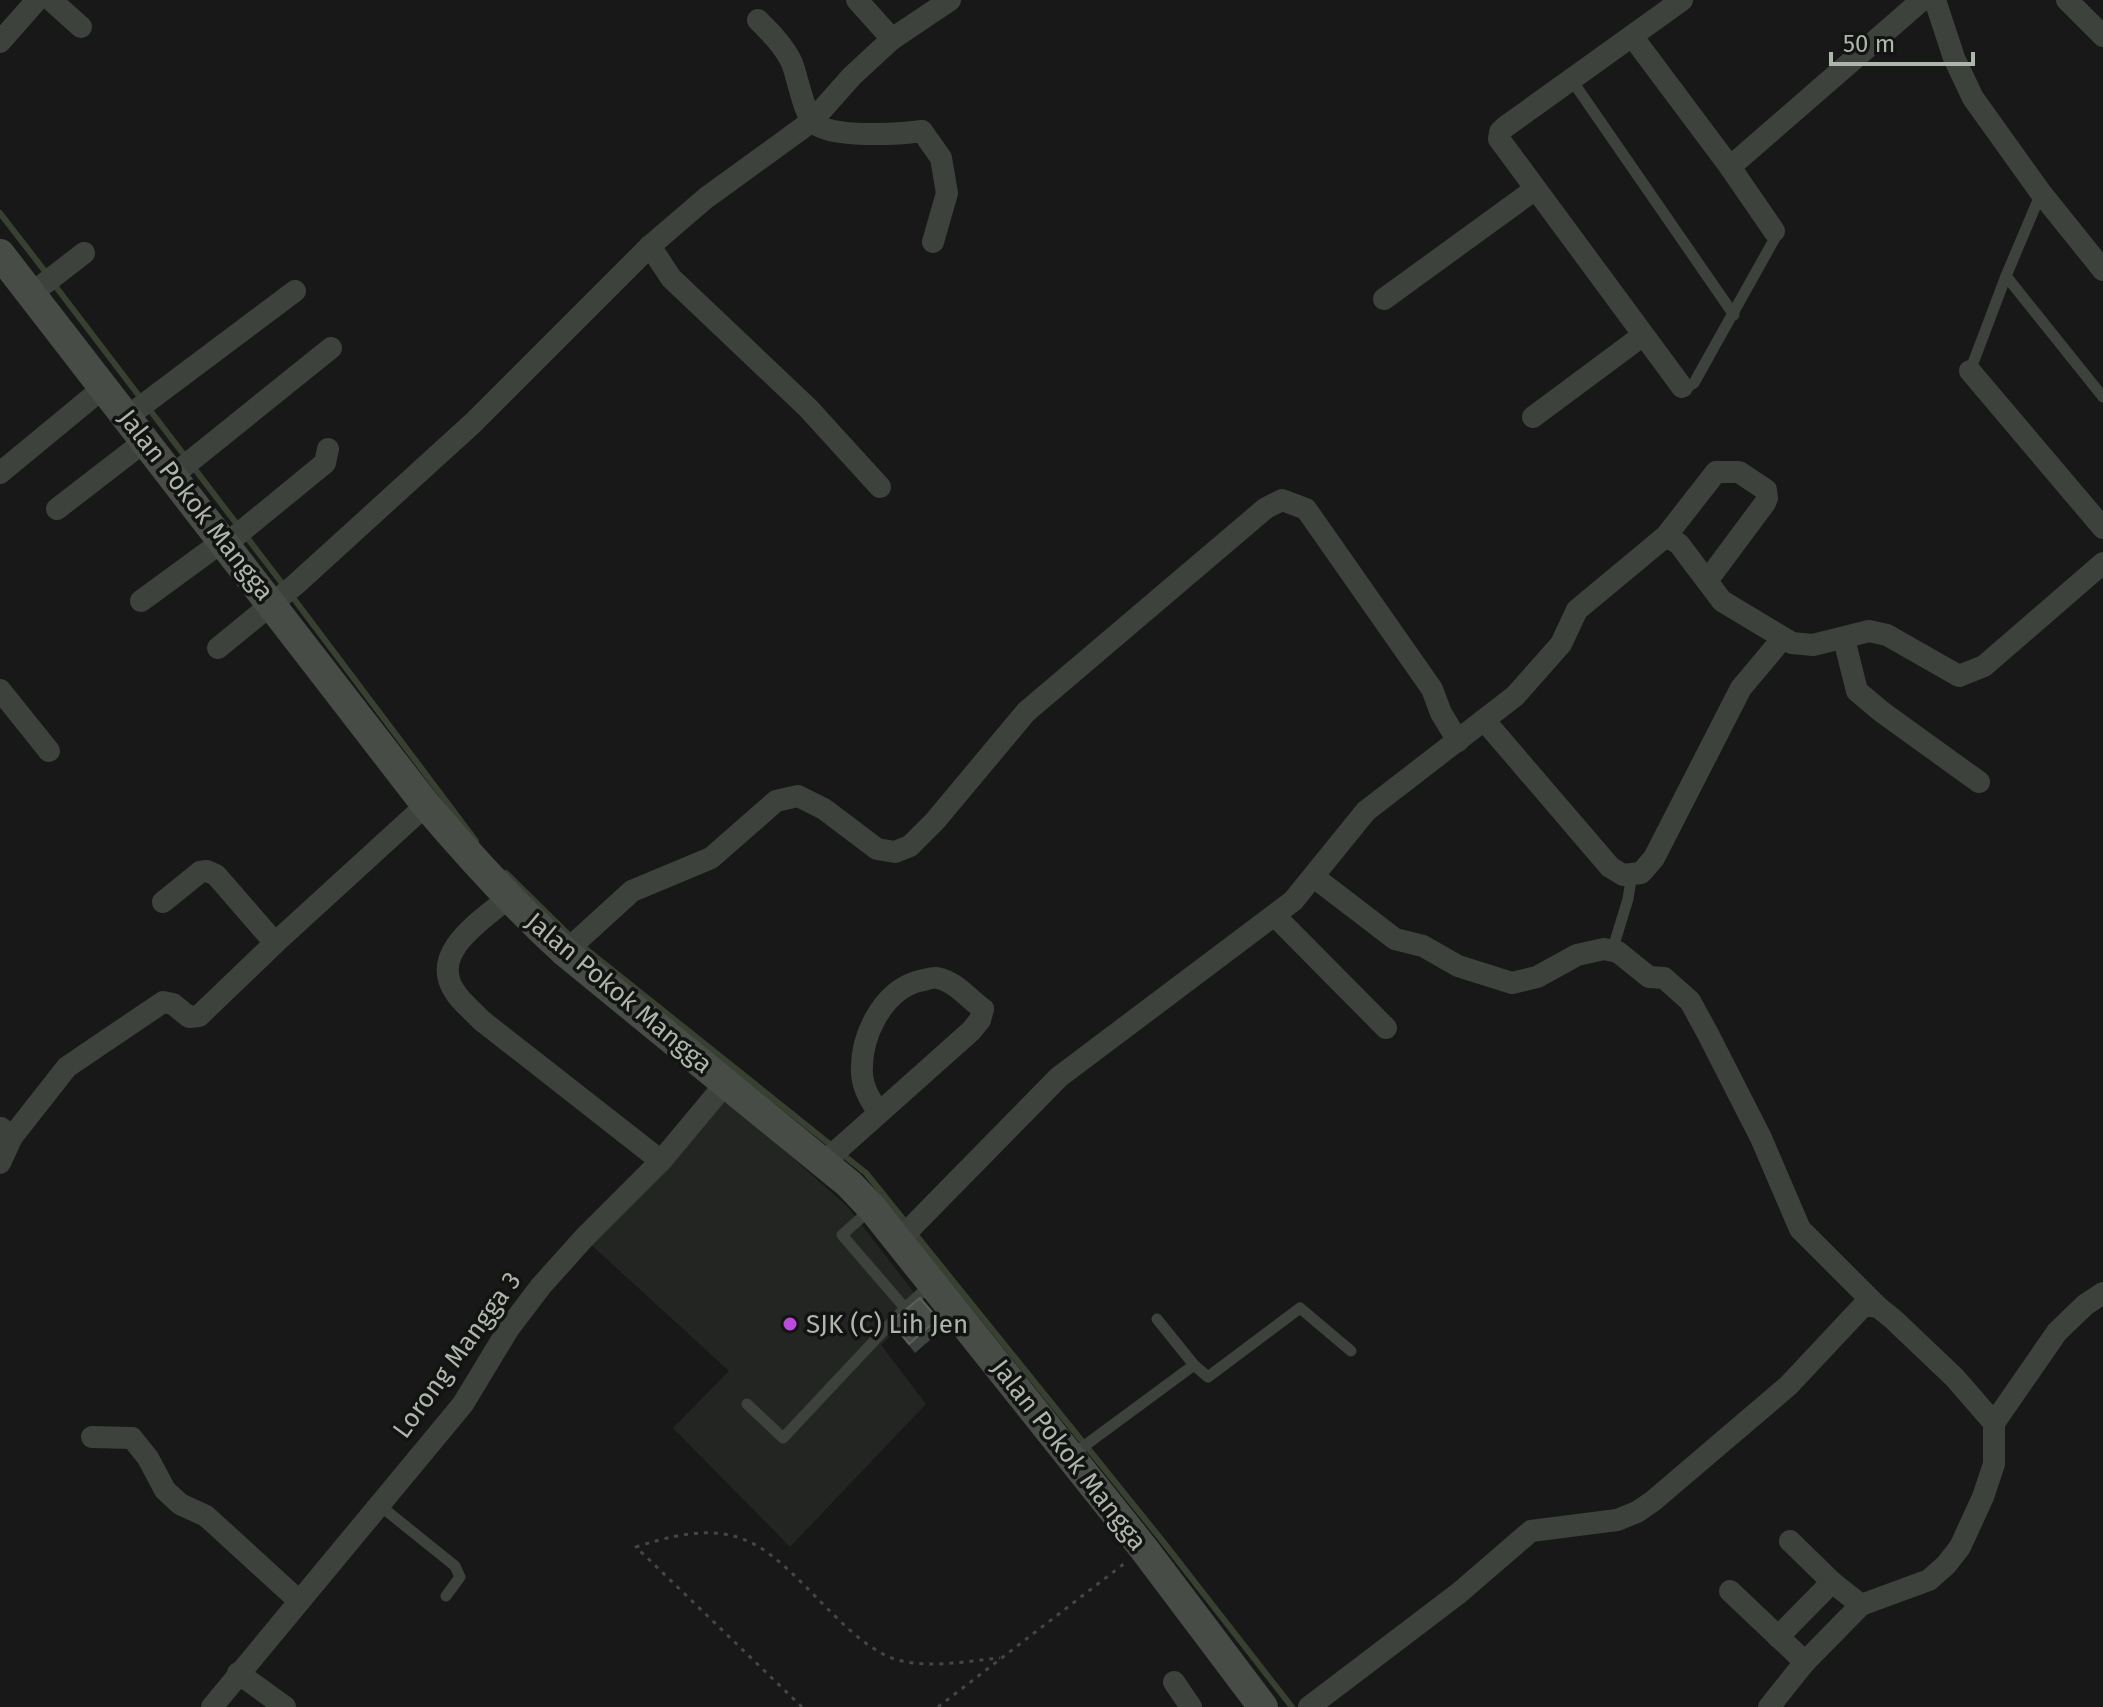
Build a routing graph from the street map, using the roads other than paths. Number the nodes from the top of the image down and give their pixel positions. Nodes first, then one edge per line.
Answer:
1 (37, 0) edge
2 (51, 0) edge
3 (857, 0) edge
4 (950, 0) edge
5 (1682, 0) edge
6 (1922, 0) edge
7 (1935, 0) edge
8 (2067, 0) edge
9 (758, 20) dead end
10 (81, 27) dead end
11 (1632, 36) junction
12 (2103, 36) edge
13 (892, 39) junction
14 (0, 42) edge
15 (1570, 78) junction
16 (812, 121) junction
17 (1730, 167) junction
18 (1534, 190) junction
19 (2041, 193) junction
20 (1774, 231) joint
21 (933, 242) dead end
22 (650, 246) junction
23 (84, 253) dead end
24 (0, 254) edge
25 (2103, 270) edge
26 (2006, 276) junction
27 (295, 291) dead end
28 (31, 294) junction
29 (1384, 299) dead end
30 (1734, 315) junction
31 (1642, 336) junction
32 (331, 348) dead end
33 (1970, 371) joint
34 (1682, 387) joint
35 (103, 388) junction
36 (2103, 397) edge
37 (139, 408) junction
38 (1533, 417) dead end
39 (145, 441) junction
40 (328, 449) dead end
41 (184, 466) junction
42 (0, 473) edge
43 (880, 487) dead end
44 (57, 509) dead end
45 (2103, 528) edge
46 (1666, 536) junction
47 (233, 537) junction
48 (2103, 563) edge
49 (1707, 581) junction
50 (283, 595) junction
51 (141, 601) dead end
52 (1783, 638) junction
53 (1844, 639) junction
54 (218, 648) dead end
55 (0, 690) edge
56 (1484, 720) junction
57 (1458, 741) junction
58 (49, 751) dead end
59 (1979, 782) dead end
60 (426, 805) junction
61 (1632, 874) junction
62 (1314, 877) junction
63 (508, 898) junction
64 (163, 902) dead end
65 (1275, 916) junction
66 (275, 943) junction
67 (568, 949) junction
68 (1612, 951) junction
69 (1386, 1028) dead end
70 (726, 1083) junction
71 (879, 1113) junction
72 (6, 1132) edge
73 (833, 1153) junction
74 (661, 1161) junction
75 (0, 1163) edge
76 (872, 1208) junction
77 (908, 1231) junction
78 (932, 1282) junction
79 (2103, 1293) edge
80 (1878, 1307) junction
81 (905, 1308) junction
82 (1157, 1319) dead end
83 (1351, 1351) dead end
84 (1194, 1365) junction
85 (747, 1404) dead end
86 (1994, 1423) junction
87 (92, 1437) dead end
88 (1070, 1456) junction
89 (378, 1504) junction
90 (1790, 1541) dead end
91 (1832, 1582) junction
92 (1730, 1591) dead end
93 (446, 1596) dead end
94 (298, 1600) junction
95 (1861, 1605) junction
96 (1778, 1637) junction
97 (1805, 1662) junction
98 (238, 1673) junction
99 (1174, 1682) dead end
100 (212, 1707) edge
101 (285, 1707) edge
102 (1191, 1707) edge
103 (1263, 1707) edge
104 (1309, 1707) edge
105 (1769, 1707) edge

1 - 14 street
2 - 10 street
3 - 13 street
4 - 13 street
5 - 11 street
6 - 17 street
7 - 19 street
8 - 12 street
9 - 16 street
11 - 15 street
11 - 17 street
13 - 16 street
15 - 18 street
15 - 30 lane
16 - 21 street
16 - 22 street
17 - 20 street
18 - 29 street
18 - 31 street
19 - 25 street
19 - 26 lane
20 - 30 lane
22 - 43 street
22 - 50 street
23 - 28 street
24 - 28 main road, Jalan Pokok Mangga
26 - 33 lane
26 - 36 lane
27 - 37 street
28 - 35 main road, Jalan Pokok Mangga
30 - 34 lane
31 - 34 street
31 - 38 street
32 - 41 street
33 - 45 street
35 - 37 main road, Jalan Pokok Mangga
35 - 42 street
37 - 39 main road, Jalan Pokok Mangga
39 - 41 main road, Jalan Pokok Mangga
39 - 44 street
40 - 47 street
41 - 47 main road, Jalan Pokok Mangga
46 - 49 street
46 - 49 street
46 - 56 street
47 - 50 main road, Jalan Pokok Mangga
47 - 51 street
48 - 53 street
49 - 52 street
50 - 54 street
50 - 60 main road, Jalan Pokok Mangga
52 - 53 street
52 - 61 street
53 - 59 street
55 - 58 street
56 - 57 street
56 - 61 street
57 - 62 street
57 - 67 street
60 - 63 main road, Jalan Pokok Mangga
60 - 66 street
61 - 68 lane
62 - 65 street
62 - 68 street
63 - 67 main road, Jalan Pokok Mangga
63 - 74 street
64 - 66 street
65 - 69 street
65 - 77 street
66 - 72 street
67 - 70 main road, Jalan Pokok Mangga
68 - 80 street
70 - 73 main road, Jalan Pokok Mangga
70 - 74 street, Lorong Mangga 3
71 - 71 street
71 - 73 street
72 - 75 street
73 - 76 main road, Jalan Pokok Mangga
74 - 89 street, Lorong Mangga 3
76 - 77 main road, Jalan Pokok Mangga
76 - 81 lane
77 - 78 main road, Jalan Pokok Mangga
78 - 81 lane
78 - 88 main road, Jalan Pokok Mangga
79 - 86 street
80 - 86 street
80 - 104 street
81 - 85 lane
82 - 84 lane
83 - 84 lane
84 - 88 lane
86 - 95 street
87 - 94 street
88 - 103 main road, Jalan Pokok Mangga
89 - 93 lane
89 - 94 street, Lorong Mangga 3
90 - 91 street
91 - 95 street
91 - 96 street
92 - 96 street
94 - 98 street, Lorong Mangga 3
95 - 97 street
96 - 97 street
97 - 105 street
98 - 100 street, Lorong Mangga 3
98 - 101 street
99 - 102 street

